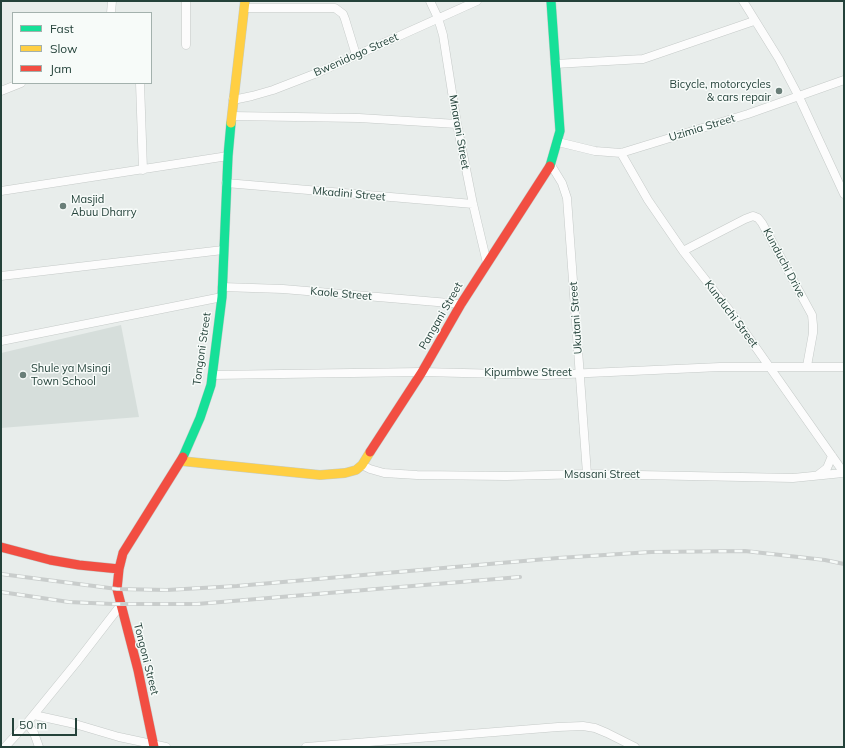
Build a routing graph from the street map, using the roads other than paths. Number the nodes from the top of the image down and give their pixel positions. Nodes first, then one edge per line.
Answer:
1 (112, 1) edge
2 (186, 1) edge
3 (430, 1) edge
4 (477, 1) edge
5 (551, 1) edge
6 (743, 1) edge
7 (244, 5) edge
8 (111, 12) edge
9 (438, 18) junction
10 (754, 21) junction
11 (186, 45) dead end
12 (356, 56) junction
13 (555, 64) junction
14 (844, 80) edge
15 (18, 84) edge
16 (140, 84) edge
17 (1, 91) edge
18 (799, 97) junction
19 (233, 100) junction
20 (232, 116) junction
21 (457, 124) junction
22 (558, 142) junction
23 (621, 153) junction
24 (228, 156) junction
25 (551, 164) junction
26 (143, 170) junction
27 (226, 183) junction
28 (1, 191) edge
29 (844, 192) edge
30 (473, 204) junction
31 (224, 250) junction
32 (683, 251) junction
33 (487, 263) junction
34 (1, 276) edge
35 (222, 287) junction
36 (222, 297) junction
37 (461, 304) junction
38 (1, 341) edge
39 (770, 366) junction
40 (807, 366) junction
41 (844, 367) edge
42 (422, 372) junction
43 (579, 373) junction
44 (212, 376) junction
45 (832, 456) junction
46 (181, 461) junction
47 (362, 465) junction
48 (844, 473) edge
49 (587, 474) junction
50 (816, 476) junction
51 (1, 547) edge
52 (118, 569) junction
53 (120, 606) junction
54 (34, 714) junction
55 (27, 723) junction
56 (153, 746) edge
57 (5, 747) edge
58 (39, 747) edge
59 (166, 747) edge
60 (306, 747) edge
61 (634, 747) edge

1 - 8 street
2 - 11 street
3 - 9 street, Mnarani Street
4 - 9 street, Bwenidogo Street
5 - 13 street, Pangani Street
6 - 10 street
7 - 12 street
7 - 19 street, Tongoni Street
9 - 12 street, Bwenidogo Street
9 - 21 street, Mnarani Street
10 - 13 street
10 - 18 street
12 - 19 street, Bwenidogo Street
13 - 22 street, Pangani Street
14 - 18 street, Uzimia Street
15 - 17 street
16 - 26 street
18 - 23 street, Uzimia Street
18 - 29 street
19 - 20 street, Tongoni Street
20 - 21 street
20 - 24 street, Tongoni Street
21 - 30 street, Mnarani Street
22 - 23 street, Uzimia Street
22 - 25 street, Pangani Street
23 - 32 street, Kunduchi Street
24 - 26 street
24 - 27 street, Tongoni Street
25 - 33 street, Pangani Street
25 - 43 street, Ukutani Street
26 - 28 street
27 - 30 street, Mkadini Street
27 - 31 street, Tongoni Street
30 - 33 street, Mnarani Street
31 - 34 street
31 - 35 street, Tongoni Street
32 - 39 street, Kunduchi Street
32 - 40 street, Kunduchi Drive
33 - 37 street, Pangani Street
35 - 36 street, Tongoni Street
35 - 37 street, Kaole Street
36 - 38 street
36 - 44 street, Tongoni Street
37 - 42 street, Pangani Street
39 - 40 street, Kipumbwe Street
39 - 43 street, Kipumbwe Street
39 - 45 street, Kunduchi Street
40 - 41 street, Kipumbwe Street
42 - 43 street, Kipumbwe Street
42 - 44 street, Kipumbwe Street
42 - 47 street, Pangani Street
43 - 49 street, Ukutani Street
44 - 46 street, Tongoni Street
45 - 48 street, Kunduchi Street
45 - 50 street
46 - 47 street
46 - 52 street, Tongoni Street
47 - 49 street, Msasani Street
48 - 50 street, Msasani Street
49 - 50 street, Msasani Street
51 - 52 street
52 - 53 street, Tongoni Street
53 - 54 street
53 - 56 street, Tongoni Street
54 - 55 street
54 - 56 street
55 - 57 street
55 - 58 street
56 - 59 street
60 - 61 street

